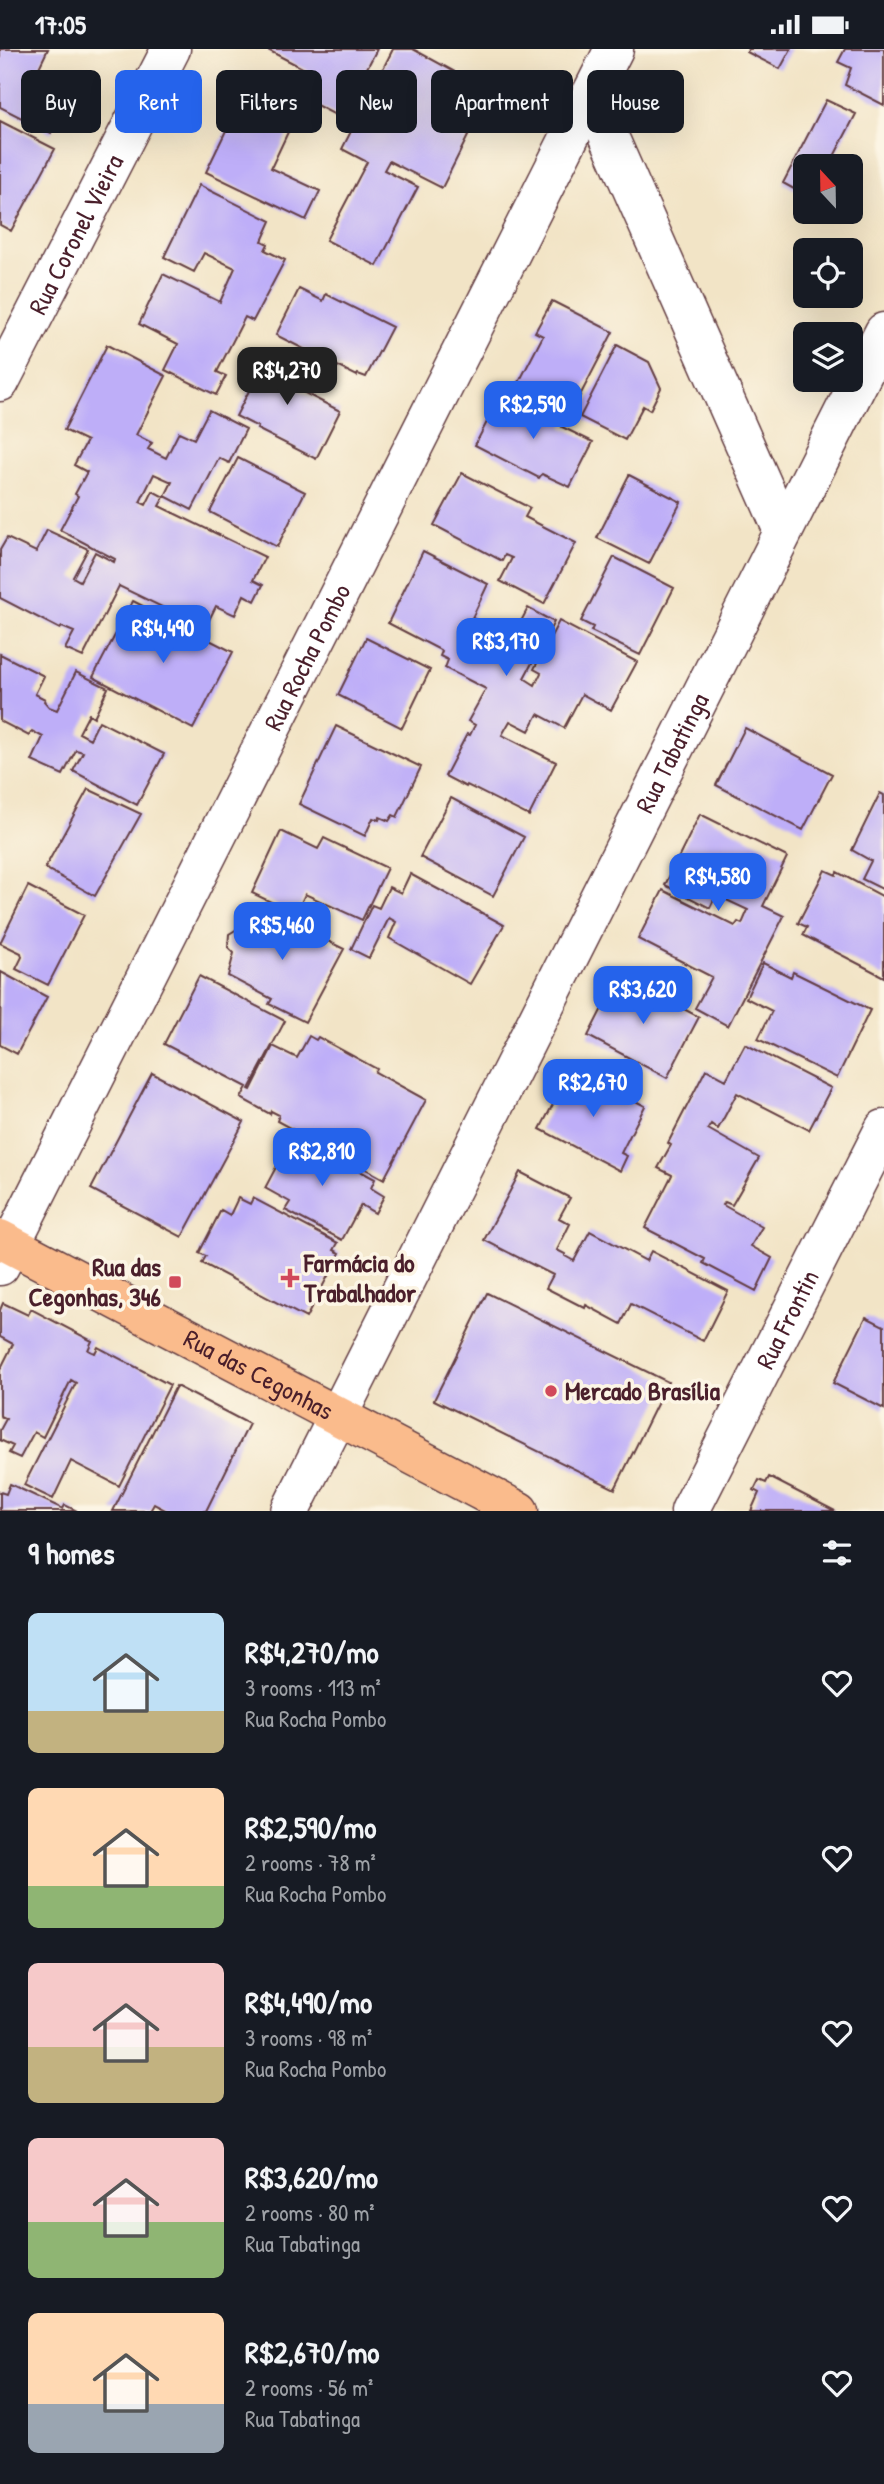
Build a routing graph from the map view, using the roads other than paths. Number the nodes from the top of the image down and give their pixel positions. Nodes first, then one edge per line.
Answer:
1 (171, 49) edge
2 (614, 49) edge
3 (604, 70) edge
4 (587, 104) edge
5 (607, 133) edge
6 (884, 332) edge
7 (0, 382) edge
8 (783, 531) junction
9 (884, 1129) edge
10 (4, 1250) edge
11 (338, 1416) junction
12 (290, 1511) edge
13 (519, 1511) edge
14 (690, 1511) edge

1 - 7 street, Rua Coronel Vieira
2 - 3 street, Rua Rocha Pombo
4 - 10 street, Rua Rocha Pombo
5 - 8 street
6 - 8 street, Rua Tabatinga
8 - 11 street, Rua Tabatinga
9 - 14 street, Rua Frontin
10 - 11 main road, Rua das Cegonhas
11 - 12 street, Rua Tabatinga
11 - 13 main road, Rua das Cegonhas

